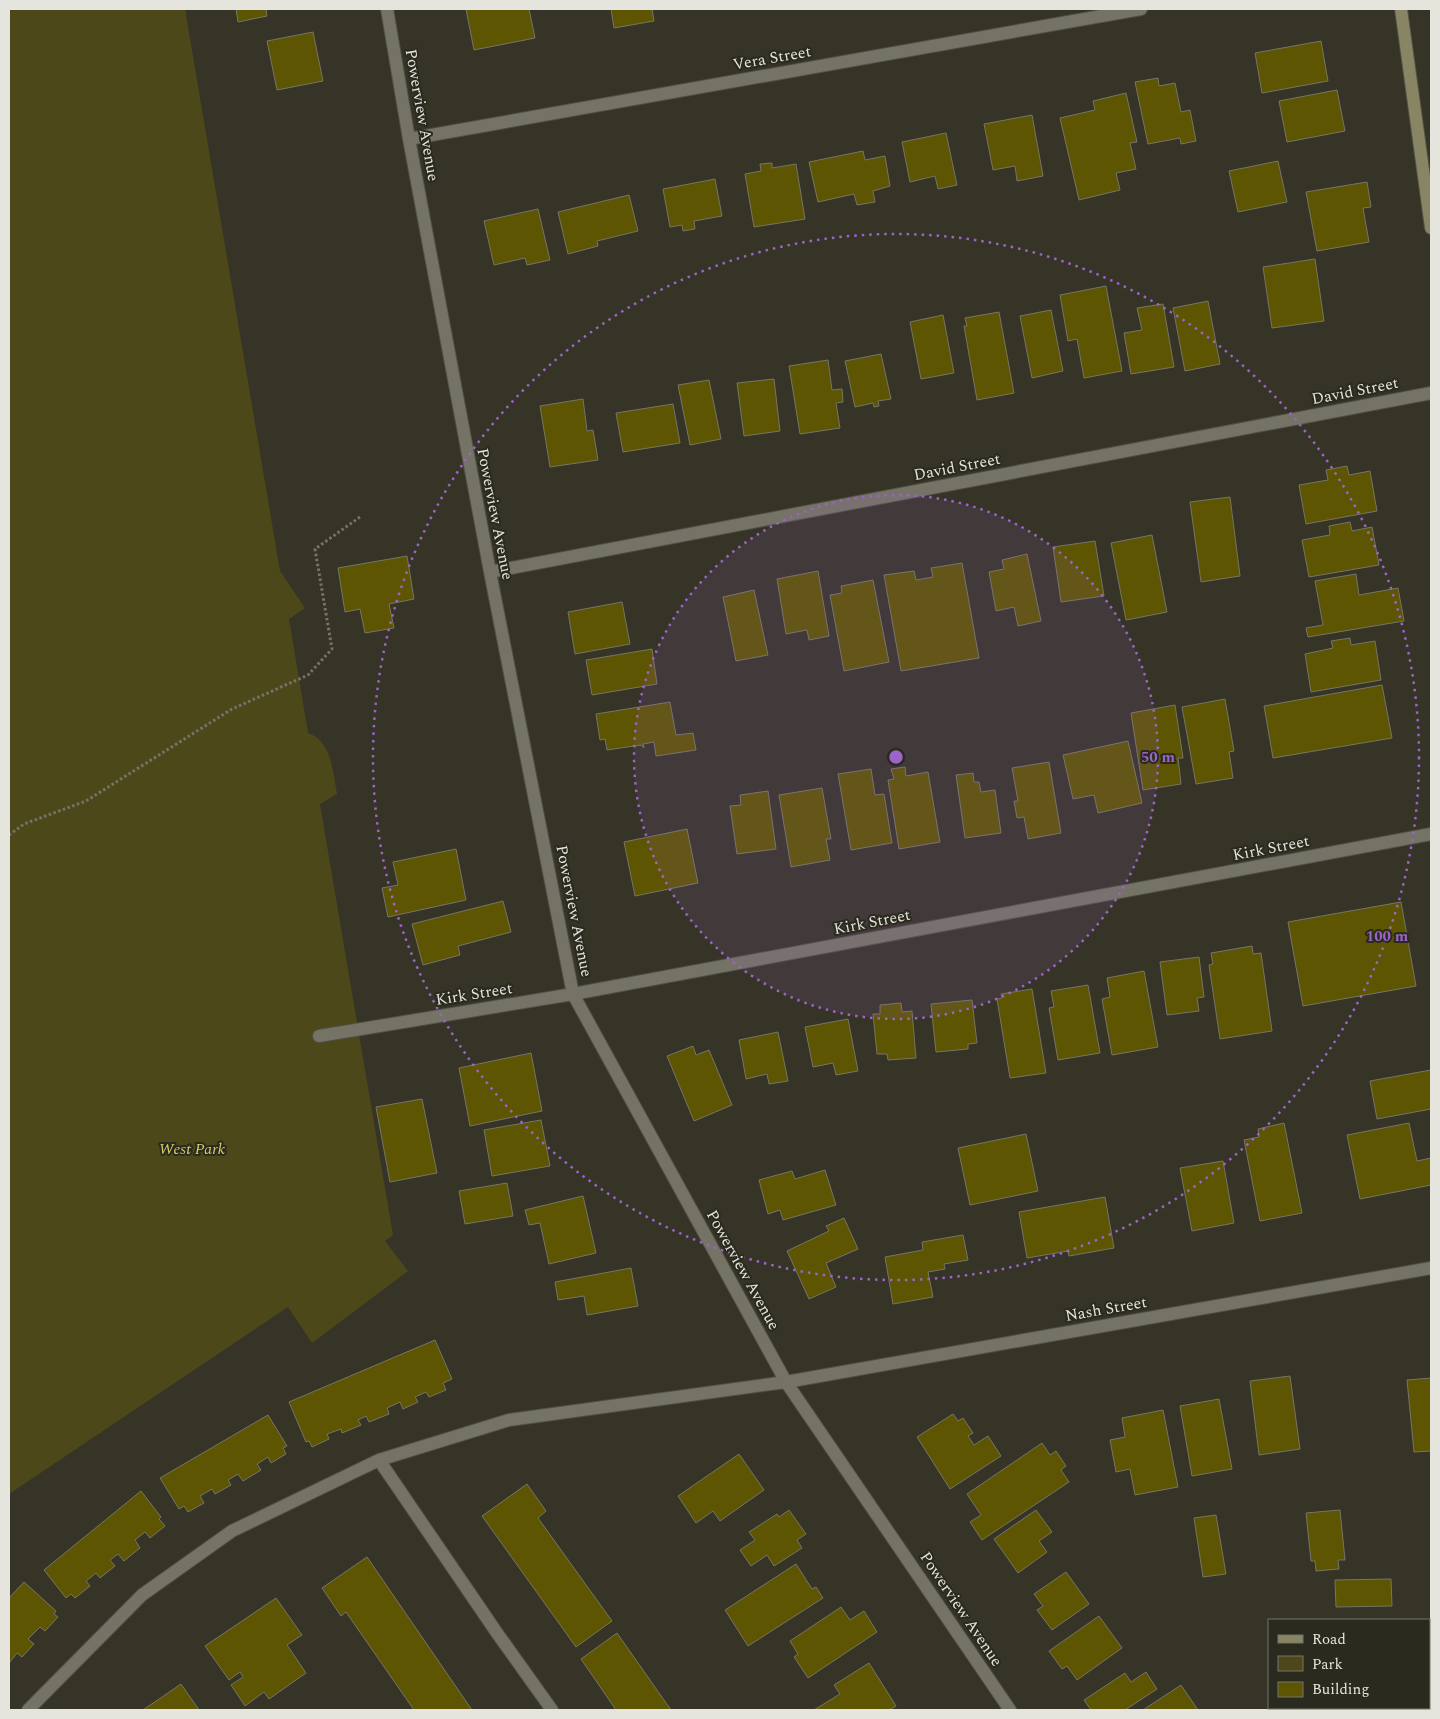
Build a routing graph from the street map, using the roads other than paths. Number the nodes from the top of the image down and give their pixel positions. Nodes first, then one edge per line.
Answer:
1 (387, 9) edge
2 (1141, 9) edge
3 (1401, 9) edge
4 (409, 139) junction
5 (1431, 228) edge
6 (1431, 394) edge
7 (490, 572) junction
8 (1431, 834) edge
9 (574, 994) junction
10 (318, 1036) dead end
11 (1431, 1268) edge
12 (786, 1382) junction
13 (379, 1460) junction
14 (33, 1708) edge
15 (552, 1710) edge
16 (1010, 1710) edge

1 - 4 street, Powerview Avenue
2 - 4 street, Vera Street
3 - 5 main road
4 - 7 street, Powerview Avenue
6 - 7 street, David Street
7 - 9 street, Powerview Avenue
8 - 9 street, Kirk Street
9 - 10 street, Kirk Street
9 - 12 street, Powerview Avenue
11 - 12 street, Nash Street
12 - 13 street, Nash Street
12 - 16 street, Powerview Avenue
13 - 14 street, Nash Street
13 - 15 street

